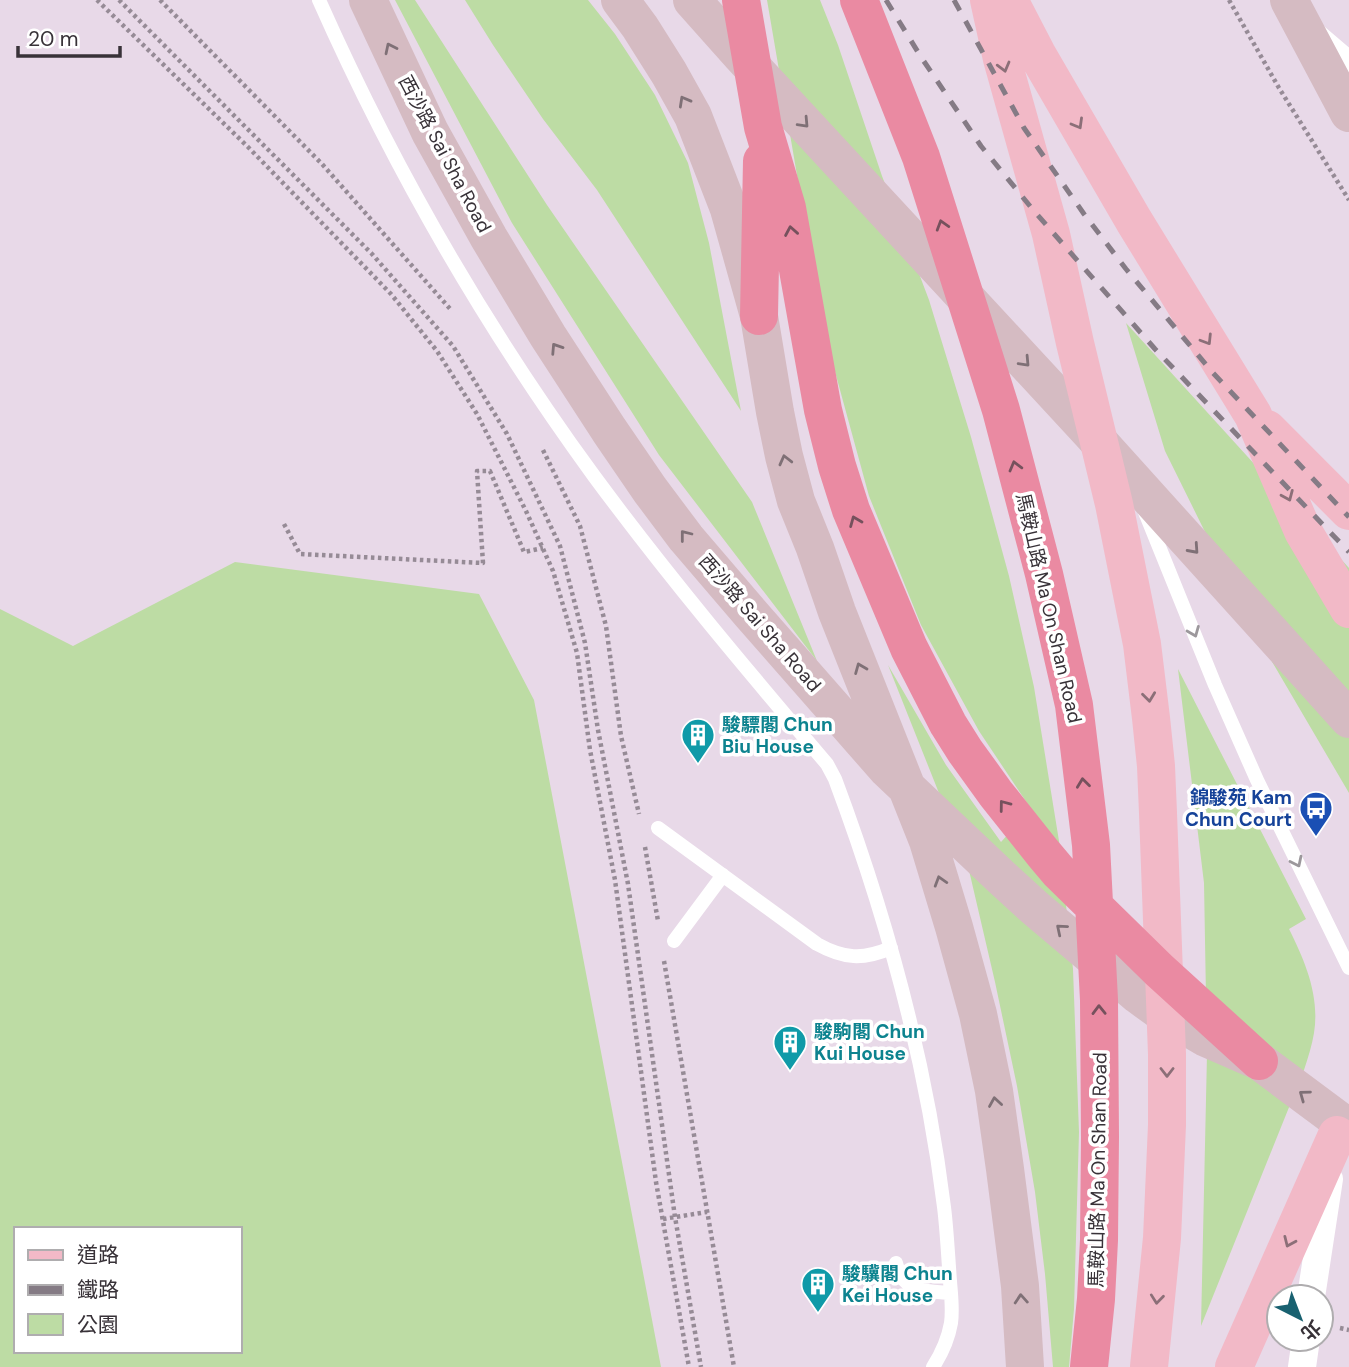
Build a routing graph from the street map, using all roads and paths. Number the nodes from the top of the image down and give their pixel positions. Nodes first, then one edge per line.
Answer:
1 (97, 0) edge
2 (119, 0) edge
3 (160, 0) edge
4 (319, 0) edge
5 (368, 0) edge
6 (620, 0) edge
7 (692, 0) edge
8 (741, 0) edge
9 (859, 0) edge
10 (989, 0) edge
11 (1009, 0) edge
12 (1229, 0) edge
13 (1296, 13) edge
14 (1349, 66) edge
15 (1349, 113) edge
16 (763, 127) junction
17 (1349, 200) edge
18 (454, 313) dead end
19 (759, 316) junction
20 (1075, 343) junction
21 (1253, 415) junction
22 (540, 443) dead end
23 (1349, 510) edge
24 (284, 524) dead end
25 (543, 548) junction
26 (1349, 609) edge
27 (1349, 719) edge
28 (642, 827) dead end
29 (658, 828) dead end
30 (644, 840) dead end
31 (723, 875) junction
32 (658, 923) dead end
33 (668, 946) joint
34 (891, 948) junction
35 (1349, 968) edge
36 (1259, 1061) junction
37 (1349, 1094) edge
38 (1345, 1143) edge
39 (707, 1212) junction
40 (676, 1217) junction
41 (663, 1219) junction
42 (896, 1263) dead end
43 (1313, 1283) edge
44 (951, 1293) junction
45 (1340, 1328) dead end
46 (1349, 1330) edge
47 (689, 1367) edge
48 (701, 1367) edge
49 (734, 1367) edge
50 (933, 1367) edge
51 (1025, 1367) edge
52 (1089, 1367) edge
53 (1149, 1367) edge
54 (1234, 1367) edge

1 - 25 path
2 - 40 path
3 - 18 path
4 - 34 lane
36 -> 5 main road, 西沙路 Sai Sha Road
19 -> 6 main road
7 -> 27 main road
8 - 16 highway
52 -> 9 highway, 馬鞍山路 Ma On Shan Road
10 -> 20 main road
11 -> 21 main road
12 - 17 path
13 - 14 street
13 - 15 main road
16 - 19 highway
36 -> 16 highway
51 -> 19 main road
20 -> 35 lane
20 -> 53 main road
21 - 23 main road
21 -> 26 main road
22 - 28 path
24 - 25 path
25 - 41 path
29 - 31 lane
30 - 32 path
31 - 33 lane
31 - 34 lane
33 - 39 path
34 - 44 lane
38 -> 36 main road, 西沙路 Sai Sha Road
37 - 38 main road
38 - 43 street
38 -> 54 main road
39 - 40 path
39 - 49 path
40 - 41 path
40 - 48 path
41 - 47 path
42 - 44 lane
44 - 50 lane
45 - 46 path

